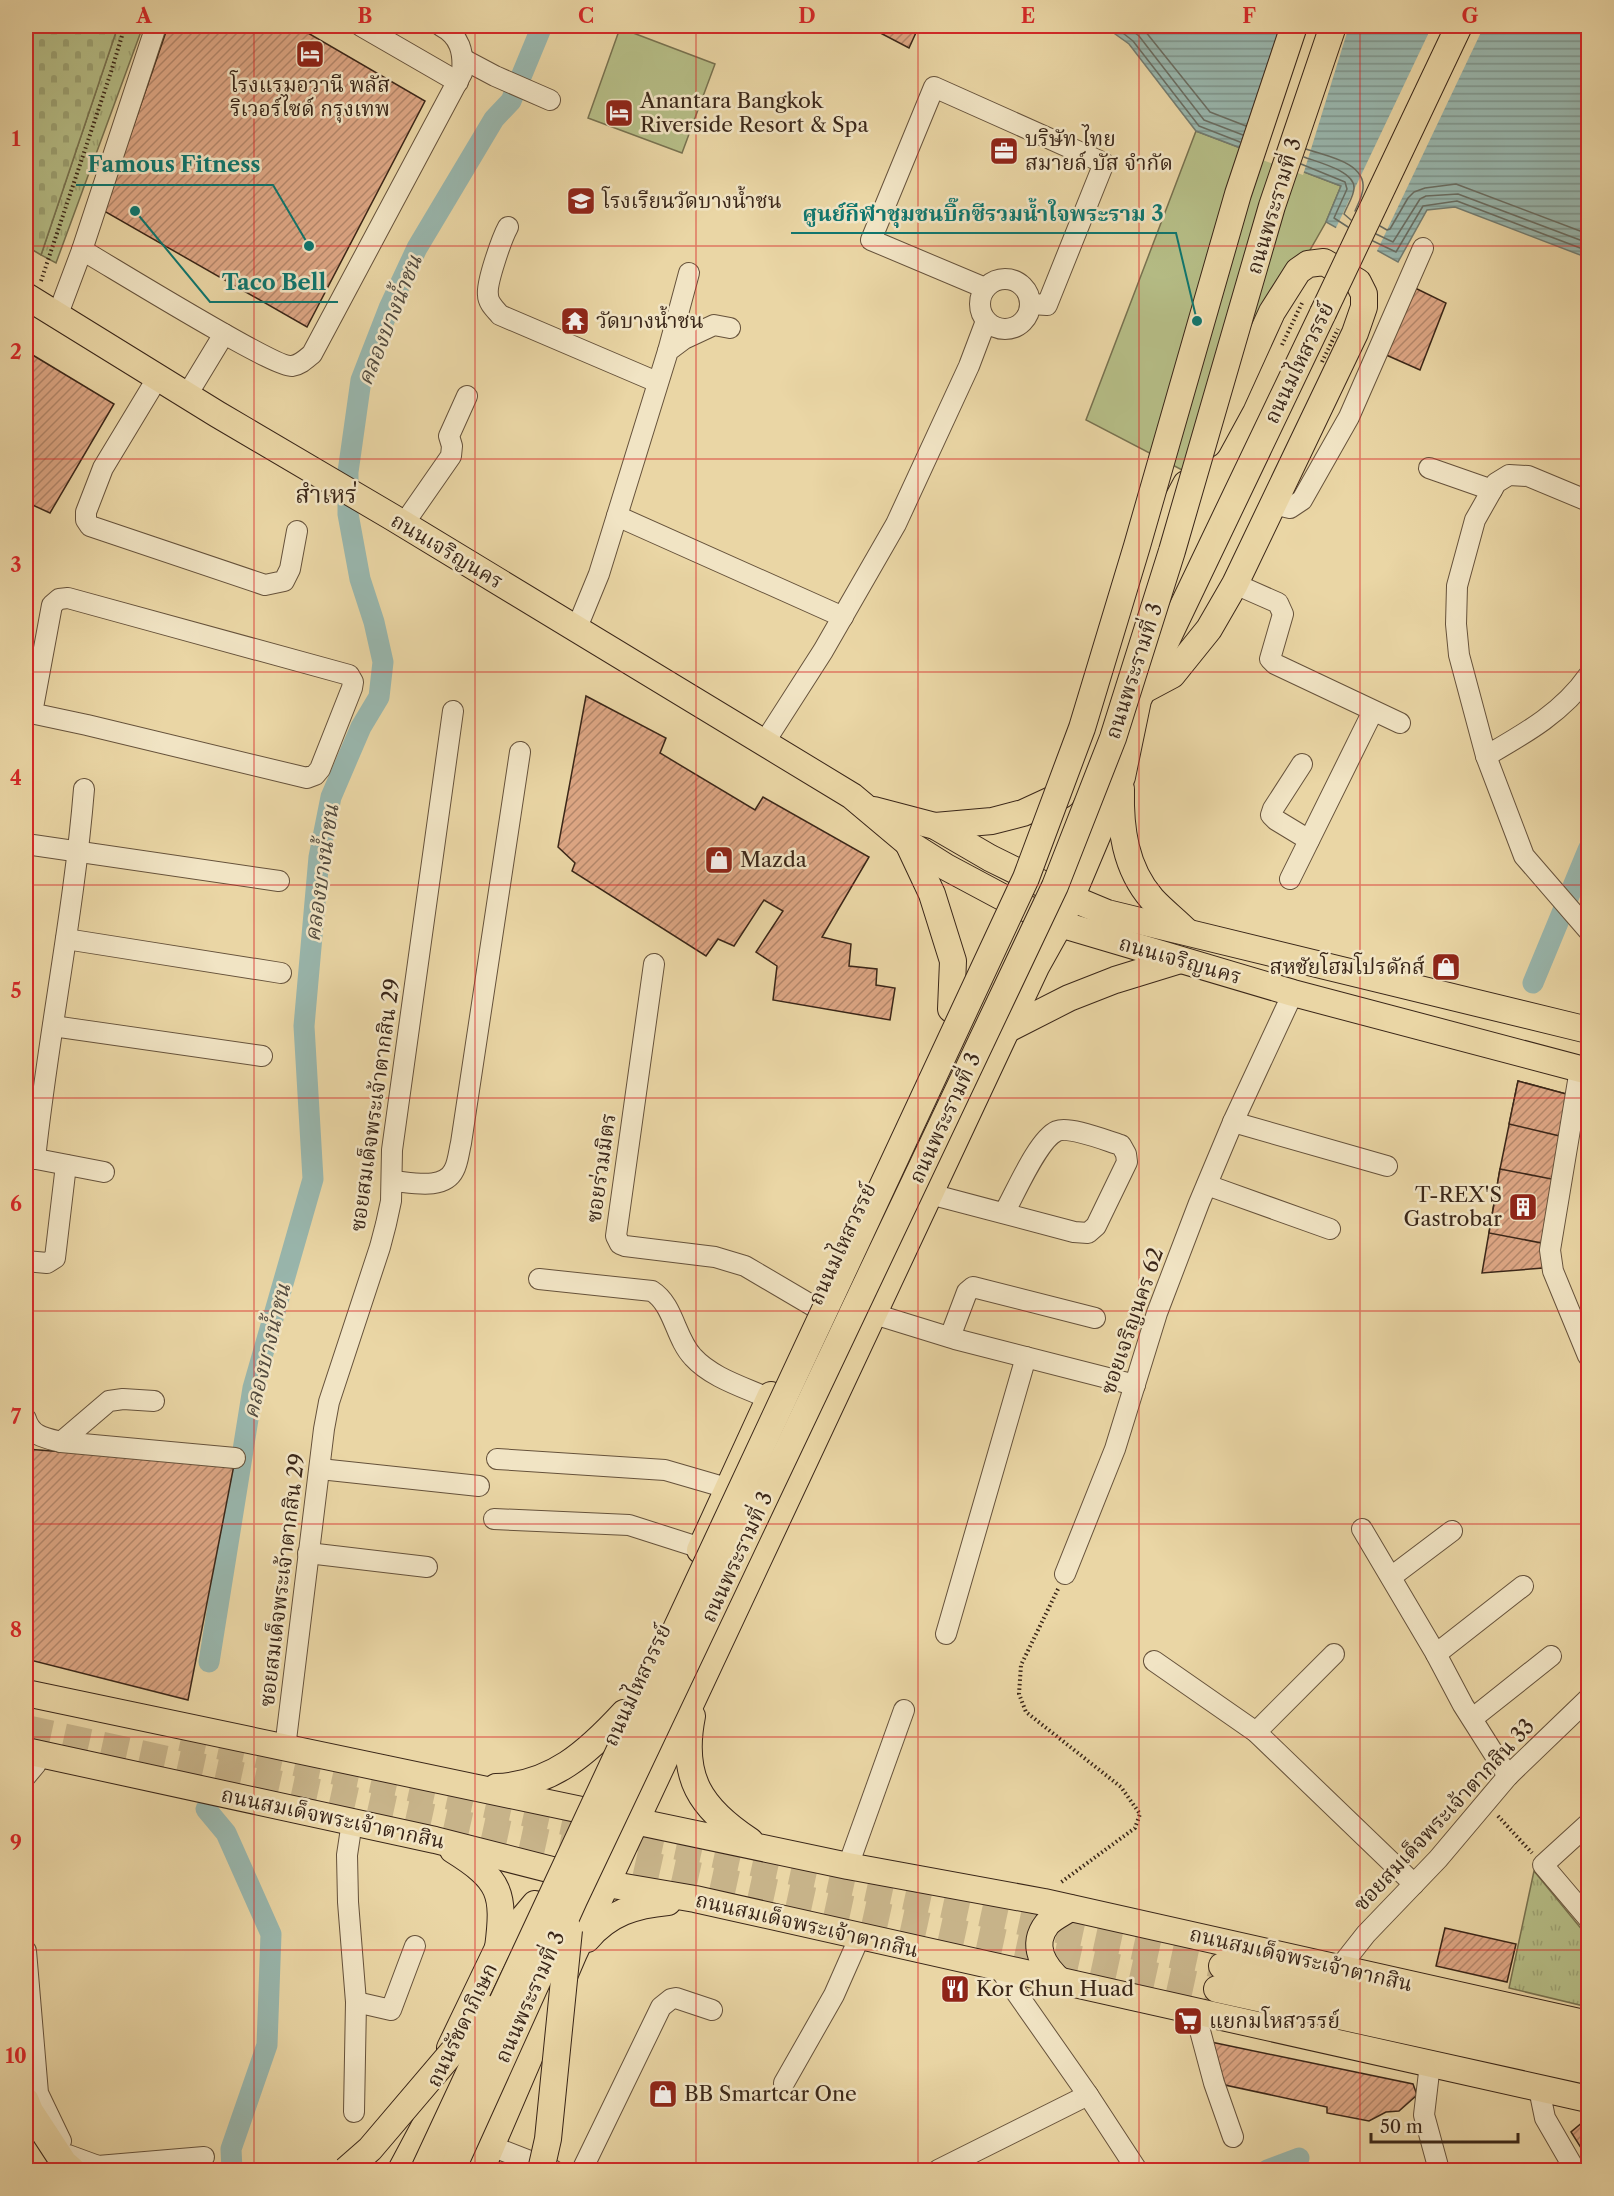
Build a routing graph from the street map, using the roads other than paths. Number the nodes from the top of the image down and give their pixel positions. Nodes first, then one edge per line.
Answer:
1 (156, 26) edge
2 (361, 26) edge
3 (441, 26) edge
4 (1294, 26) edge
5 (1333, 26) edge
6 (1459, 26) edge
7 (463, 59) junction
8 (458, 82) junction
9 (550, 100) dead end
10 (508, 226) dead end
11 (1423, 248) dead end
12 (82, 250) junction
13 (688, 273) dead end
14 (985, 288) junction
15 (30, 298) edge
16 (1031, 304) junction
17 (58, 314) junction
18 (987, 321) junction
19 (730, 328) dead end
20 (224, 334) junction
21 (668, 351) junction
22 (158, 377) junction
23 (657, 382) junction
24 (187, 395) junction
25 (467, 396) dead end
26 (1429, 468) dead end
27 (1492, 490) junction
28 (1588, 501) edge
29 (1273, 504) junction
30 (617, 516) junction
31 (398, 521) junction
32 (297, 531) dead end
33 (1235, 584) junction
34 (843, 616) junction
35 (576, 630) junction
36 (1588, 676) edge
37 (1140, 695) junction
38 (453, 711) dead end
39 (1373, 711) junction
40 (29, 713) edge
41 (1400, 723) dead end
42 (764, 742) junction
43 (1094, 749) junction
44 (520, 752) dead end
45 (1485, 756) junction
46 (1302, 764) dead end
47 (1122, 777) junction
48 (84, 789) dead end
49 (1062, 795) junction
50 (867, 808) junction
51 (935, 826) junction
52 (1309, 840) junction
53 (908, 843) junction
54 (26, 844) edge
55 (79, 853) junction
56 (1019, 872) junction
57 (1290, 879) dead end
58 (279, 881) dead end
59 (1004, 898) junction
60 (1071, 898) junction
61 (1060, 924) junction
62 (1588, 930) edge
63 (1187, 932) junction
64 (66, 939) junction
65 (1180, 960) junction
66 (654, 964) dead end
67 (281, 972) dead end
68 (1293, 993) junction
69 (951, 1009) junction
70 (53, 1026) junction
71 (1008, 1029) junction
72 (1588, 1030) edge
73 (262, 1056) dead end
74 (1584, 1070) edge
75 (1233, 1122) junction
76 (30, 1158) edge
77 (66, 1165) junction
78 (1387, 1166) dead end
79 (104, 1172) dead end
80 (392, 1181) junction
81 (1207, 1185) junction
82 (930, 1194) junction
83 (1004, 1213) junction
84 (1330, 1229) dead end
85 (26, 1261) edge
86 (539, 1280) dead end
87 (813, 1306) junction
88 (874, 1314) junction
89 (1095, 1318) dead end
90 (950, 1337) junction
91 (1588, 1356) edge
92 (1026, 1357) junction
93 (1135, 1385) junction
94 (770, 1399) junction
95 (154, 1401) dead end
96 (26, 1419) edge
97 (61, 1442) junction
98 (235, 1458) dead end
99 (497, 1459) dead end
100 (320, 1469) junction
101 (479, 1486) dead end
102 (727, 1488) junction
103 (494, 1519) dead end
104 (1362, 1529) dead end
105 (1452, 1531) dead end
106 (701, 1548) junction
107 (308, 1553) junction
108 (427, 1568) dead end
109 (1065, 1574) road end
110 (1390, 1577) junction
111 (1523, 1586) dead end
112 (946, 1635) dead end
113 (1334, 1654) dead end
114 (1436, 1654) junction
115 (1551, 1656) dead end
116 (1154, 1661) dead end
117 (697, 1690) junction
118 (26, 1693) edge
119 (1588, 1699) edge
120 (904, 1710) dead end
121 (624, 1713) junction
122 (1473, 1719) junction
123 (1256, 1732) junction
124 (285, 1748) junction
125 (28, 1764) edge
126 (1508, 1776) junction
127 (474, 1788) junction
128 (579, 1809) junction
129 (637, 1821) junction
130 (352, 1822) junction
131 (1588, 1824) edge
132 (435, 1840) junction
133 (759, 1846) junction
134 (848, 1866) junction
135 (552, 1870) junction
136 (607, 1884) junction
137 (1414, 1884) junction
138 (695, 1899) junction
139 (574, 1900) junction
140 (535, 1904) junction
141 (1070, 1908) junction
142 (1588, 1918) edge
143 (860, 1936) junction
144 (415, 1946) dead end
145 (498, 1948) junction
146 (26, 1951) edge
147 (574, 1953) junction
148 (1340, 1967) junction
149 (999, 1968) junction
150 (1061, 1982) junction
151 (510, 1984) junction
152 (356, 2002) junction
153 (712, 2010) dead end
154 (1195, 2012) junction
155 (1588, 2024) edge
156 (1588, 2048) edge
157 (1430, 2064) junction
158 (464, 2068) junction
159 (1588, 2071) edge
160 (784, 2083) dead end
161 (1539, 2089) junction
162 (513, 2095) junction
163 (1088, 2095) junction
164 (1588, 2099) edge
165 (26, 2101) edge
166 (354, 2112) dead end
167 (26, 2136) edge
168 (1233, 2137) dead end
169 (491, 2146) junction
170 (204, 2157) dead end
171 (66, 2167) edge
172 (406, 2168) edge
173 (1571, 2169) edge
174 (346, 2170) edge
175 (452, 2170) edge
176 (481, 2170) edge
177 (542, 2170) edge
178 (553, 2170) edge
179 (582, 2170) edge
180 (938, 2170) edge
181 (1137, 2170) edge
182 (1439, 2170) edge

1 - 12 street
2 - 8 street
3 - 7 street
4 - 151 main road, ถนนพระรามที่ 3, bridge
5 - 139 main road, ถนนพระรามที่ 3, bridge
6 - 37 main road, ถนนมไหสวรรย์, bridge
7 - 8 street
7 - 9 street
8 - 20 street
10 - 23 street
11 - 29 street
12 - 17 street
12 - 20 street
13 - 21 street
14 - 16 street
14 - 16 street
14 - 18 street
15 - 17 main road, ถนนเจริญนคร
16 - 18 street
17 - 22 main road, ถนนเจริญนคร
18 - 34 street
19 - 21 street
20 - 24 street
21 - 23 street
22 - 24 main road, ถนนเจริญนคร
22 - 32 street
23 - 30 street
24 - 31 main road, ถนนเจริญนคร
25 - 31 street
26 - 27 street
27 - 28 street
27 - 45 street
29 - 33 main road
29 - 43 main road
30 - 34 street
30 - 35 street
31 - 35 main road, ถนนเจริญนคร
33 - 37 main road
33 - 39 street
34 - 42 street
35 - 42 main road, ถนนเจริญนคร
36 - 45 street
37 - 43 main road, ถนนมไหสวรรย์
37 - 47 main road, ถนนมไหสวรรย์
38 - 80 street, ซอยสมเด็จพระเจ้าตากสิน 29
39 - 41 street
39 - 52 street
40 - 40 street
42 - 50 main road, ถนนเจริญนคร
43 - 49 main road, ถนนมไหสวรรย์
44 - 80 street
45 - 62 street
46 - 52 street
47 - 60 main road, ถนนมไหสวรรย์
47 - 63 main road
48 - 55 street
49 - 51 main road
49 - 56 main road, ถนนมไหสวรรย์
50 - 51 main road, ถนนเจริญนคร
50 - 53 main road, ถนนเจริญนคร
51 - 56 main road, ถนนเจริญนคร
52 - 57 street
53 - 59 main road, ถนนเจริญนคร
53 - 69 main road
54 - 55 street
55 - 58 street
55 - 64 street
56 - 59 main road, ถนนมไหสวรรย์
56 - 60 main road, ถนนเจริญนคร
59 - 61 main road, ถนนเจริญนคร
59 - 69 main road, ถนนมไหสวรรย์
60 - 61 main road, ถนนมไหสวรรย์
60 - 63 main road, ถนนเจริญนคร
61 - 65 main road, ถนนเจริญนคร
61 - 71 main road, ถนนมไหสวรรย์
63 - 72 main road, ถนนเจริญนคร
64 - 67 street
64 - 70 street
65 - 68 main road, ถนนเจริญนคร
65 - 71 main road
66 - 87 street, ซอยร่วมมิตร
68 - 74 main road, ถนนเจริญนคร
68 - 75 street, ซอยเจริญนคร 62
69 - 87 main road, ถนนมไหสวรรย์
70 - 73 street
70 - 76 street
71 - 82 main road, ถนนมไหสวรรย์
74 - 91 street
75 - 78 street
75 - 81 street, ซอยเจริญนคร 62
76 - 77 street
77 - 79 street
77 - 85 street
80 - 100 street, ซอยสมเด็จพระเจ้าตากสิน 29
81 - 84 street
81 - 93 street, ซอยเจริญนคร 62
82 - 83 street
82 - 88 main road, ถนนมไหสวรรย์
83 - 83 street
86 - 94 street
87 - 94 main road, ถนนมไหสวรรย์
88 - 90 street
88 - 117 main road, ถนนมไหสวรรย์
89 - 90 street
90 - 92 street
92 - 93 street
92 - 112 street
93 - 109 street, ซอยเจริญนคร 62
94 - 102 main road, ถนนมไหสวรรย์
95 - 97 street
96 - 97 street
97 - 98 street
99 - 102 street
100 - 101 street
100 - 107 street, ซอยสมเด็จพระเจ้าตากสิน 29
102 - 106 main road, ถนนมไหสวรรย์
103 - 106 street
104 - 110 street
105 - 110 street
106 - 121 main road, ถนนมไหสวรรย์
107 - 108 street
107 - 124 street, ซอยสมเด็จพระเจ้าตากสิน 29
110 - 114 street
111 - 114 street
113 - 123 street
114 - 122 street
115 - 122 street
116 - 123 street
117 - 129 main road, ถนนมไหสวรรย์
117 - 133 main road
118 - 124 main road, ถนนสมเด็จพระเจ้าตากสิน
119 - 126 street, ซอยสมเด็จพระเจ้าตากสิน 33
120 - 134 street
121 - 127 main road
121 - 128 main road, ถนนมไหสวรรย์
122 - 126 street
123 - 137 street
124 - 127 main road, ถนนสมเด็จพระเจ้าตากสิน
125 - 130 main road, ถนนสมเด็จพระเจ้าตากสิน
126 - 137 street, ซอยสมเด็จพระเจ้าตากสิน 33
127 - 128 main road, ถนนสมเด็จพระเจ้าตากสิน
128 - 129 main road, ถนนสมเด็จพระเจ้าตากสิน
128 - 135 main road, ถนนรัชดาภิเษก
129 - 133 main road, ถนนสมเด็จพระเจ้าตากสิน
129 - 136 main road
130 - 132 main road, ถนนสมเด็จพระเจ้าตากสิน
130 - 152 street
131 - 142 street
132 - 135 main road, ถนนสมเด็จพระเจ้าตากสิน
132 - 145 main road
133 - 134 main road, ถนนสมเด็จพระเจ้าตากสิน
134 - 141 main road, ถนนสมเด็จพระเจ้าตากสิน
135 - 136 main road, ถนนสมเด็จพระเจ้าตากสิน
135 - 140 main road, ถนนรัชดาภิเษก
136 - 138 main road, ถนนสมเด็จพระเจ้าตากสิน
136 - 147 main road
137 - 148 street, ซอยสมเด็จพระเจ้าตากสิน 33
138 - 143 main road, ถนนสมเด็จพระเจ้าตากสิน
138 - 147 main road
139 - 175 main road, ถนนพระรามที่ 3, bridge
139 - 177 main road, bridge
140 - 145 main road, ถนนรัชดาภิเษก
140 - 158 main road, ถนนรัชดาภิเษก
141 - 148 main road, ถนนสมเด็จพระเจ้าตากสิน
141 - 150 main road
143 - 149 main road, ถนนสมเด็จพระเจ้าตากสิน
143 - 160 street
144 - 152 street
145 - 172 main road, ถนนรัชดาภิเษก
146 - 171 street
147 - 162 main road
148 - 155 main road, ถนนสมเด็จพระเจ้าตากสิน
149 - 150 main road, ถนนสมเด็จพระเจ้าตากสิน
149 - 163 street
150 - 154 main road, ถนนสมเด็จพระเจ้าตากสิน
151 - 158 main road, ถนนพระรามที่ 3, bridge
151 - 174 main road, bridge
152 - 166 street
153 - 179 street
154 - 157 main road, ถนนสมเด็จพระเจ้าตากสิน
154 - 168 street
156 - 159 main road, ถนนสมเด็จพระเจ้าตากสิน
157 - 161 main road, ถนนสมเด็จพระเจ้าตากสิน
157 - 182 street
158 - 162 main road
158 - 172 main road, ถนนพระรามที่ 3, bridge
161 - 164 main road, ถนนสมเด็จพระเจ้าตากสิน
161 - 173 street
162 - 169 main road
163 - 180 street
163 - 181 street
165 - 171 main road
167 - 171 main road
169 - 176 main road
169 - 178 street
170 - 171 street

